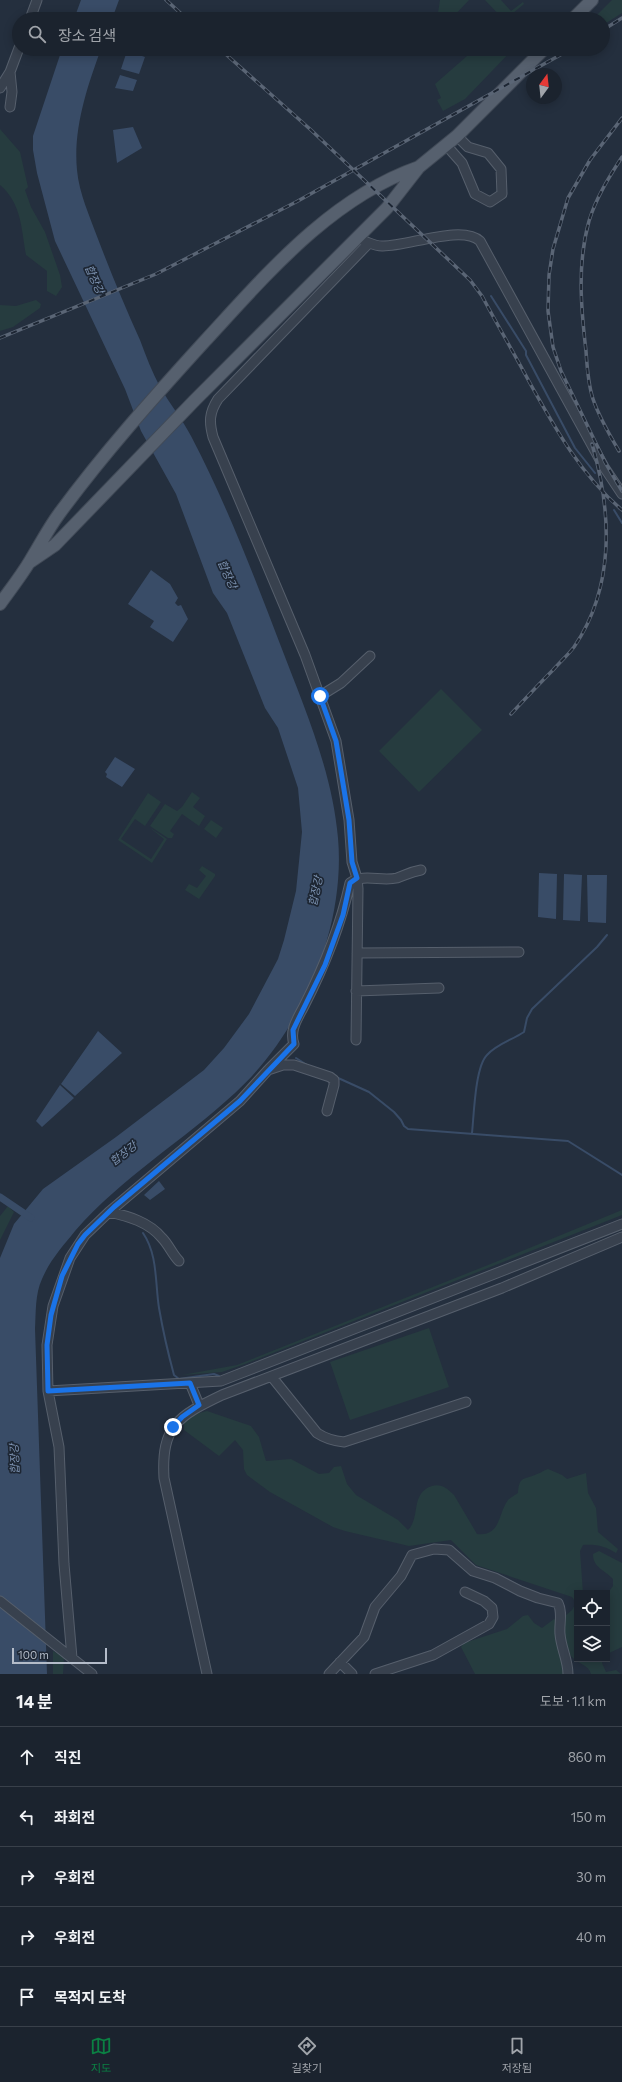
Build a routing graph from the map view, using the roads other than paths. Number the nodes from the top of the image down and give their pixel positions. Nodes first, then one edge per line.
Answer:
1 (38, 0) edge
2 (592, 0) edge
3 (33, 12) edge
4 (580, 12) edge
5 (16, 56) edge
6 (537, 56) edge
7 (10, 72) junction
8 (0, 88) edge
9 (10, 107) dead end
10 (457, 136) junction
11 (446, 145) junction
12 (419, 167) junction
13 (357, 238) junction
14 (369, 243) junction
15 (622, 494) edge
16 (30, 562) junction
17 (0, 604) edge
18 (370, 656) dead end
19 (320, 696) junction
20 (421, 870) dead end
21 (357, 878) junction
22 (357, 952) junction
23 (519, 952) dead end
24 (439, 988) dead end
25 (356, 991) junction
26 (356, 1040) dead end
27 (268, 1070) junction
28 (327, 1111) dead end
29 (109, 1212) junction
30 (622, 1224) edge
31 (622, 1237) edge
32 (179, 1261) dead end
33 (272, 1377) junction
34 (190, 1383) junction
35 (48, 1391) junction
36 (466, 1402) dead end
37 (199, 1405) junction
38 (465, 1592) dead end
39 (0, 1601) edge
40 (72, 1658) junction
41 (340, 1662) junction
42 (92, 1674) edge
43 (208, 1674) edge
44 (329, 1674) edge
45 (352, 1674) edge
46 (374, 1674) edge
47 (568, 1674) edge

1 - 3 street
2 - 4 main road
5 - 7 street
6 - 10 main road
7 - 8 street
7 - 9 street
10 - 11 main road
10 - 11 street
11 - 12 main road
12 - 13 main road
12 - 16 main road
13 - 14 street
13 - 16 main road
14 - 15 street
14 - 19 street
16 - 17 main road
18 - 19 street
19 - 21 street
20 - 21 street
21 - 22 street
21 - 27 street
22 - 23 street
22 - 25 street
24 - 25 street
25 - 26 street
27 - 28 street
27 - 29 street
29 - 32 street
29 - 35 street
30 - 34 street
31 - 33 street
33 - 36 street
33 - 37 street
34 - 35 street
34 - 37 street
35 - 40 street
37 - 43 street
38 - 46 street
39 - 40 street
40 - 42 street
41 - 44 street
41 - 45 street
41 - 47 street

